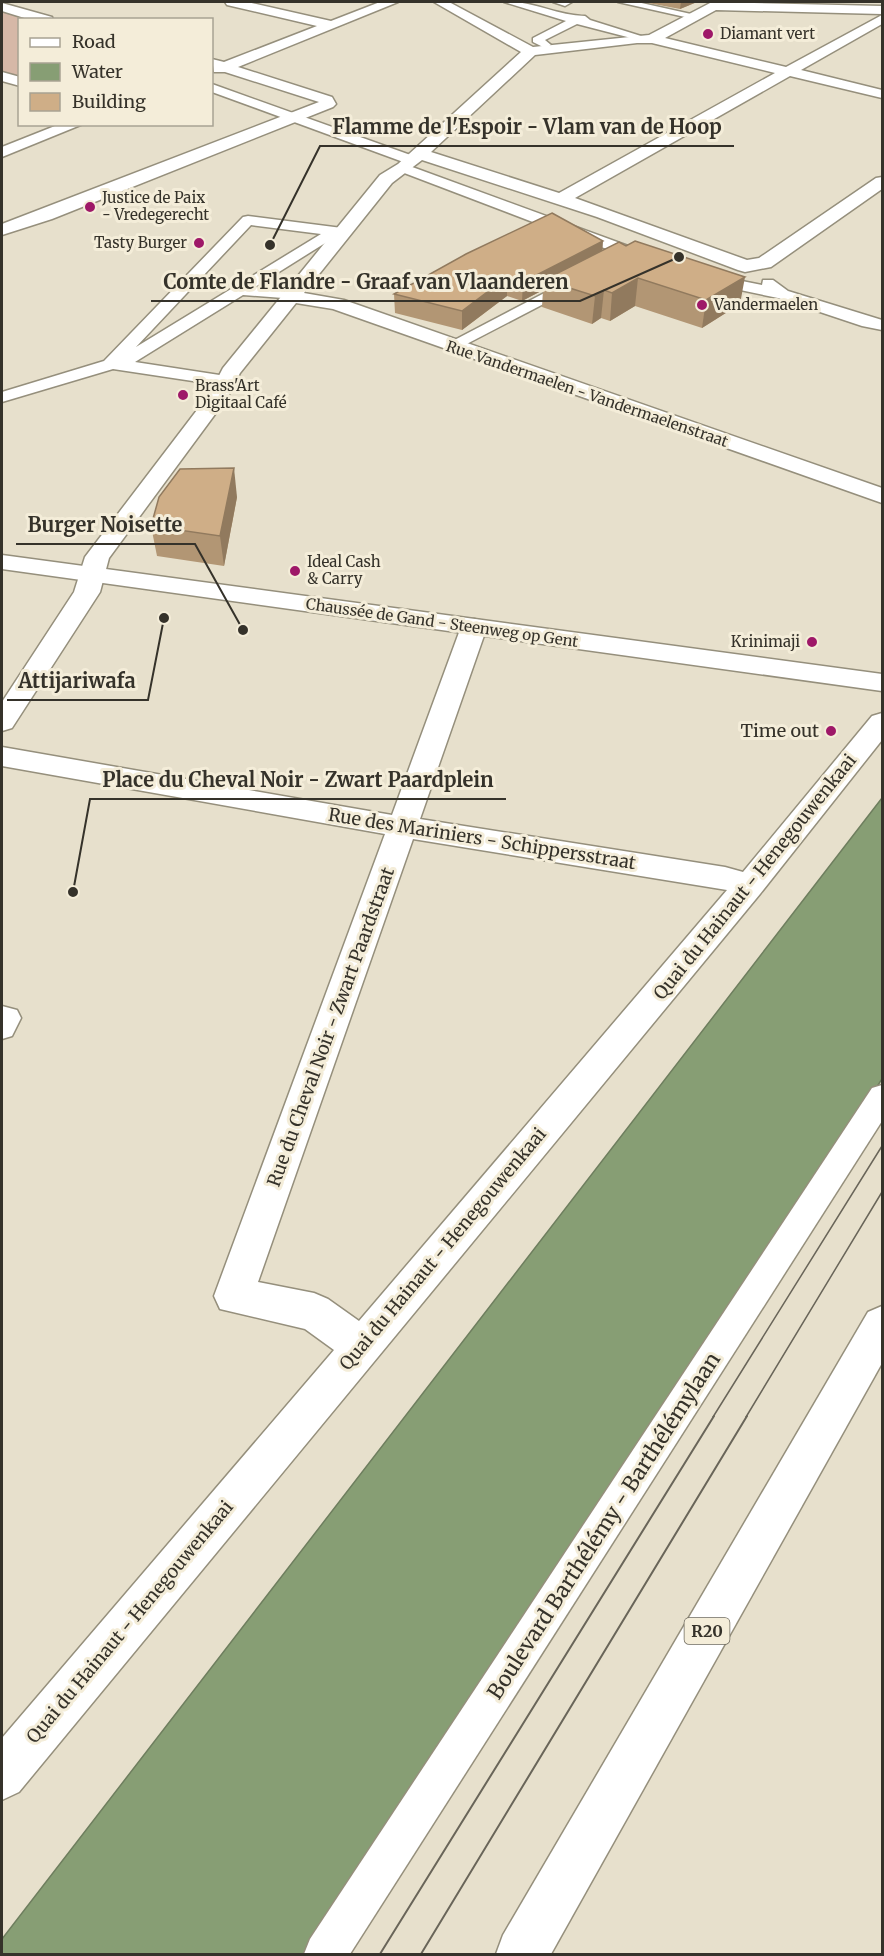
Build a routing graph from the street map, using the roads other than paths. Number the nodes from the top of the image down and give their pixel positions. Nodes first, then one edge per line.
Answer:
1 (232, 2) edge
2 (391, 2) edge
3 (440, 2) edge
4 (509, 2) edge
5 (716, 4) edge
6 (2, 7) edge
7 (616, 8) edge
8 (881, 11) edge
9 (688, 16) junction
10 (40, 18) edge
11 (578, 19) junction
12 (331, 25) junction
13 (625, 34) dead end
14 (652, 39) junction
15 (535, 43) junction
16 (216, 67) edge
17 (787, 72) junction
18 (2, 76) edge
19 (18, 81) edge
20 (213, 88) edge
21 (882, 94) edge
22 (295, 117) junction
23 (71, 126) edge
24 (2, 152) edge
25 (411, 160) junction
26 (881, 184) edge
27 (561, 199) junction
28 (849, 205) junction
29 (871, 211) dead end
30 (603, 213) junction
31 (2, 230) edge
32 (569, 230) junction
33 (342, 232) junction
34 (631, 253) junction
35 (611, 263) edge
36 (664, 264) edge
37 (736, 270) junction
38 (591, 273) edge
39 (694, 275) edge
40 (714, 282) junction
41 (241, 290) junction
42 (782, 294) junction
43 (291, 296) junction
44 (875, 324) edge
45 (882, 334) edge
46 (451, 346) junction
47 (111, 364) junction
48 (226, 381) junction
49 (2, 397) edge
50 (882, 496) edge
51 (2, 562) edge
52 (92, 576) junction
53 (474, 627) junction
54 (882, 683) edge
55 (2, 722) edge
56 (882, 722) edge
57 (2, 756) edge
58 (402, 827) junction
59 (749, 886) junction
60 (2, 1017) edge
61 (2, 1028) edge
62 (882, 1097) edge
63 (882, 1325) edge
64 (361, 1346) junction
65 (2, 1776) edge
66 (536, 1949) edge
67 (326, 1954) edge

1 - 12 street
2 - 12 street
3 - 15 street
4 - 11 street
5 - 8 street
5 - 9 street
6 - 10 street
7 - 9 street
7 - 9 street
7 - 11 street
8 - 17 street
9 - 14 street
11 - 13 street
11 - 15 street
12 - 16 street
14 - 15 street
14 - 17 street
15 - 25 street
16 - 22 street
17 - 21 street
17 - 27 street
18 - 19 street
20 - 22 street
22 - 25 street
22 - 31 street
23 - 24 street
25 - 27 street
25 - 32 street
25 - 33 street
26 - 28 street
27 - 30 street
28 - 29 street
28 - 37 street
30 - 32 street
30 - 37 street
32 - 34 street
33 - 41 street
33 - 43 street
33 - 47 street
34 - 35 street
34 - 36 street
37 - 40 street
37 - 42 street
38 - 46 street
39 - 40 street
40 - 42 street
41 - 43 street
41 - 47 street
42 - 44 street
43 - 46 street, Rue Vandermaelen - Vandermaelenstraat
43 - 48 street
44 - 45 street
46 - 50 street, Rue Vandermaelen - Vandermaelenstraat
47 - 48 street
47 - 49 street
48 - 52 street
51 - 52 street, Chaussée de Gand - Steenweg op Gent
52 - 53 street, Chaussée de Gand - Steenweg op Gent
52 - 55 street
53 - 54 street, Chaussée de Gand - Steenweg op Gent
53 - 58 street, Rue du Cheval Noir - Zwart Paardstraat
56 - 59 street, Quai du Hainaut - Henegouwenkaai
57 - 58 street, Rue des Mariniers - Schippersstraat
58 - 59 street, Rue des Mariniers - Schippersstraat
58 - 64 street, Rue du Cheval Noir - Zwart Paardstraat
59 - 64 street, Quai du Hainaut - Henegouwenkaai
60 - 61 street
62 - 67 street, Boulevard Barthélémy - Barthélémylaan
63 - 66 street, R20
64 - 65 street, Quai du Hainaut - Henegouwenkaai

